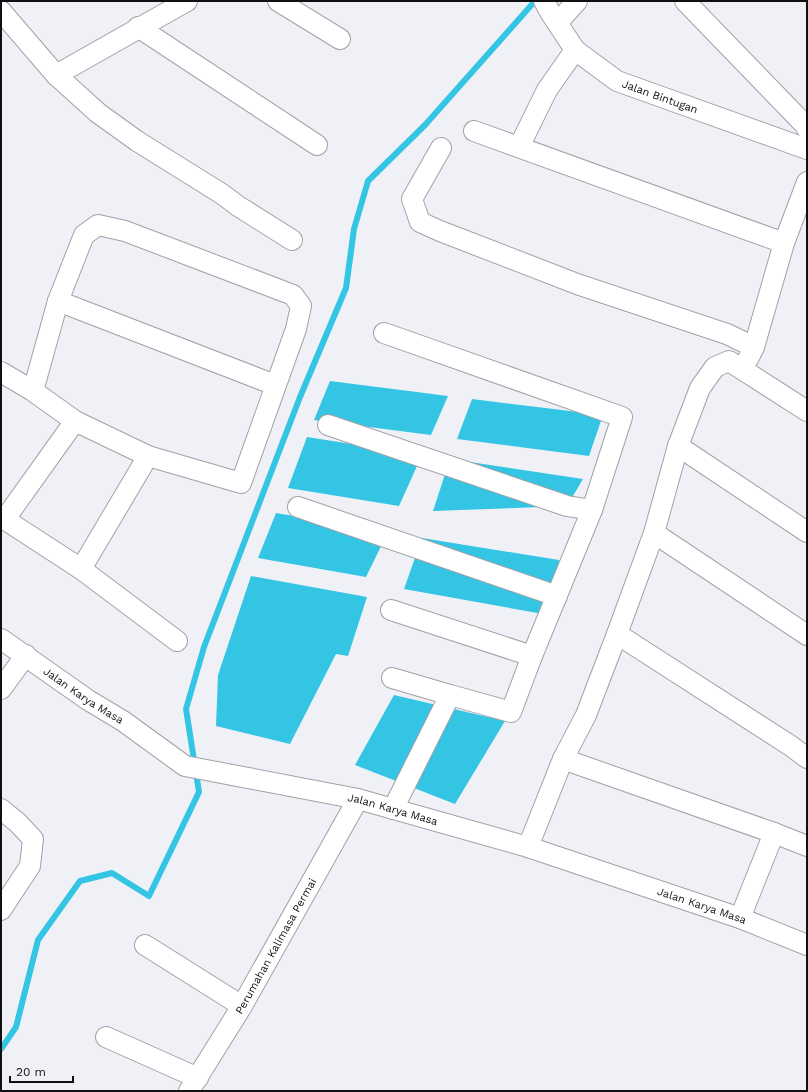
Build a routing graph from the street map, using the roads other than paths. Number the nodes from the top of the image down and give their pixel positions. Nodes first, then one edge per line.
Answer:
1 (187, 1) edge
2 (278, 1) edge
3 (577, 1) edge
4 (686, 1) edge
5 (1, 11) edge
6 (550, 12) edge
7 (138, 27) junction
8 (340, 39) dead end
9 (575, 50) junction
10 (56, 75) junction
11 (807, 129) edge
12 (474, 131) dead end
13 (317, 145) dead end
14 (519, 147) junction
15 (441, 148) dead end
16 (807, 149) edge
17 (807, 182) edge
18 (292, 240) dead end
19 (784, 243) junction
20 (58, 301) junction
21 (384, 333) dead end
22 (754, 347) junction
23 (743, 370) junction
24 (1, 372) edge
25 (275, 385) junction
26 (32, 391) junction
27 (807, 411) edge
28 (75, 421) junction
29 (328, 426) dead end
30 (678, 446) junction
31 (148, 456) junction
32 (298, 507) dead end
33 (592, 510) junction
34 (3, 518) edge
35 (807, 532) edge
36 (654, 533) junction
37 (81, 569) junction
38 (557, 596) junction
39 (391, 610) dead end
40 (617, 634) junction
41 (807, 635) edge
42 (1, 639) edge
43 (177, 641) dead end
44 (26, 655) junction
45 (532, 656) junction
46 (392, 678) dead end
47 (1, 689) edge
48 (450, 696) junction
49 (807, 758) edge
50 (563, 759) junction
51 (358, 799) junction
52 (1, 809) edge
53 (393, 809) junction
54 (774, 833) junction
55 (528, 846) junction
56 (807, 846) edge
57 (1, 910) edge
58 (740, 918) junction
59 (145, 945) dead end
60 (807, 945) edge
61 (242, 1006) junction
62 (106, 1037) dead end
63 (194, 1085) edge

1 - 7 street
2 - 8 street
3 - 6 street
4 - 11 street
5 - 10 street
6 - 9 street, Jalan Bintugan
7 - 10 street
7 - 13 street
9 - 14 street
9 - 16 street, Jalan Bintugan
10 - 18 street
12 - 14 street
14 - 19 street
15 - 22 street
17 - 19 street
19 - 22 street
20 - 25 street
20 - 25 street
20 - 26 street
21 - 33 street
22 - 23 street
23 - 27 street
23 - 30 street
24 - 26 street
25 - 31 street
26 - 28 street
28 - 31 street
28 - 34 street
29 - 33 street
30 - 35 street
30 - 36 street
31 - 37 street
32 - 38 street
33 - 38 street
34 - 37 street
36 - 40 street
36 - 41 street
37 - 43 street
38 - 45 street
39 - 45 street
40 - 49 street
40 - 50 street
42 - 44 street, Jalan Karya Masa
44 - 47 street
44 - 51 street, Jalan Karya Masa
45 - 48 street
46 - 48 street
48 - 53 street
50 - 54 street
50 - 55 street
51 - 53 street, Jalan Karya Masa
51 - 61 street, Perumahan Kalimasa Permai
52 - 57 street
53 - 55 street, Jalan Karya Masa
54 - 56 street
54 - 58 street
55 - 58 street, Jalan Karya Masa
58 - 60 street, Jalan Karya Masa
59 - 61 street
61 - 63 street, Perumahan Kalimasa Permai
62 - 63 street

